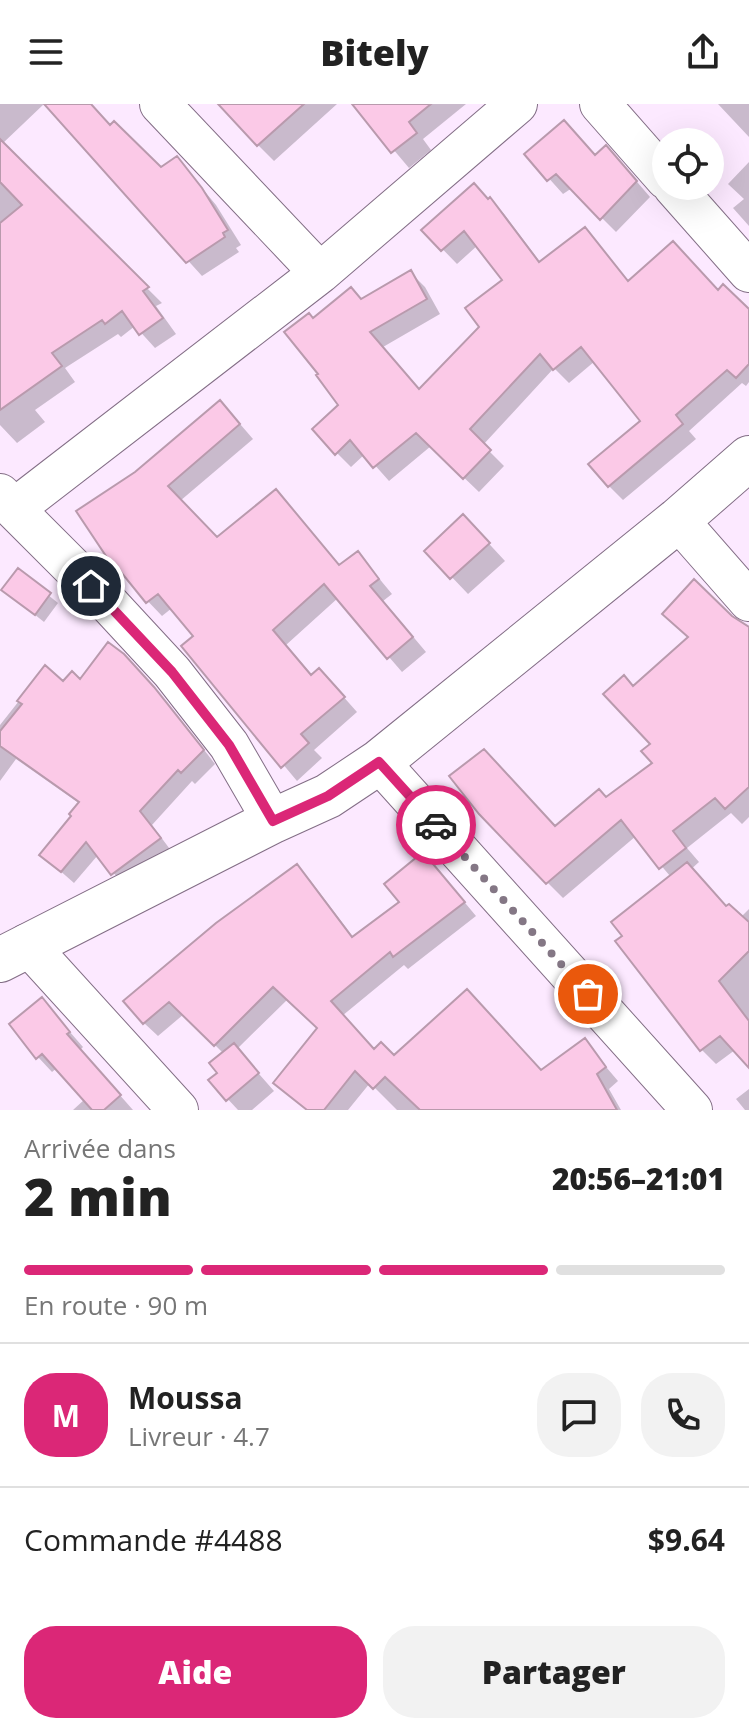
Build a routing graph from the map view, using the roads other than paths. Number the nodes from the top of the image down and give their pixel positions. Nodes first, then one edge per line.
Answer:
1 (160, 104) edge
2 (517, 104) edge
3 (600, 104) edge
4 (652, 163) edge
5 (685, 200) edge
6 (749, 272) edge
7 (320, 273) junction
8 (749, 458) edge
9 (7, 502) edge
10 (678, 520) junction
11 (749, 601) edge
12 (379, 762) junction
13 (273, 821) junction
14 (13, 952) edge
15 (178, 1110) edge
16 (692, 1110) edge

1 - 7 street
2 - 7 street
3 - 4 street
5 - 6 street
7 - 9 street
8 - 10 street
9 - 13 street
10 - 11 street
10 - 12 street
12 - 13 street
12 - 16 street
13 - 14 street
14 - 15 street

